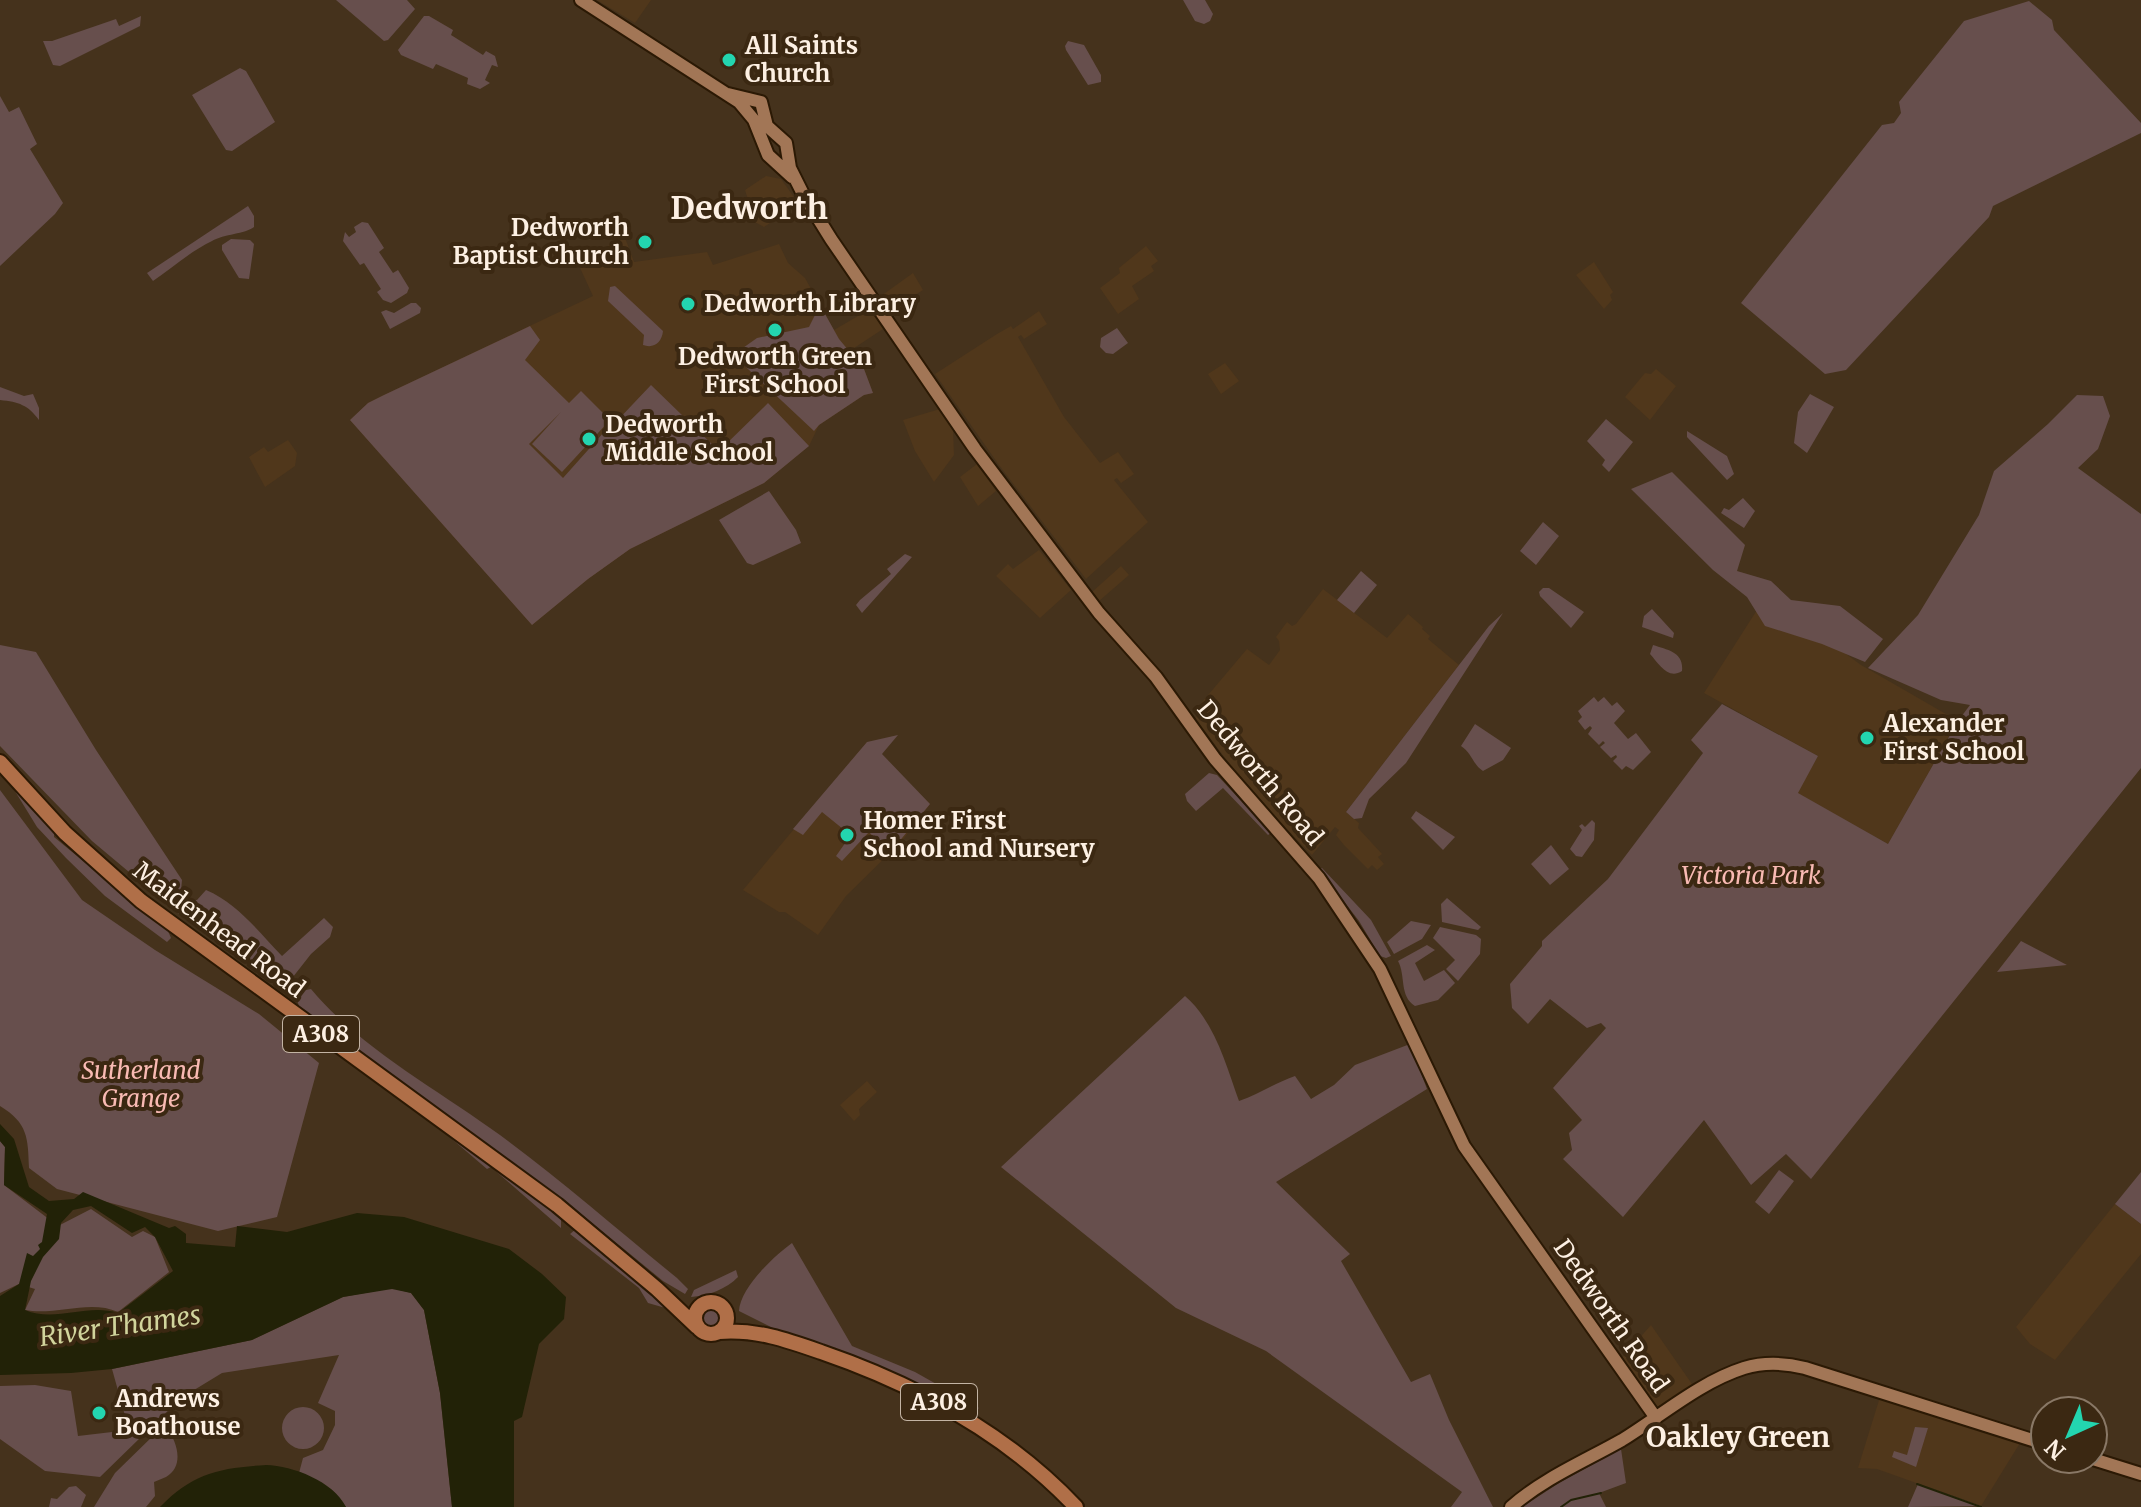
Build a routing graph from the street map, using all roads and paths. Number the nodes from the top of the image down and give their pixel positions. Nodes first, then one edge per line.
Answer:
1 (581, 0) edge
2 (772, 141) junction
3 (787, 151) junction
4 (773, 158) junction
5 (794, 180) junction
6 (0, 762) edge
7 (657, 1289) junction
8 (706, 1303) junction
9 (725, 1311) junction
10 (697, 1327) junction
11 (719, 1332) junction
12 (779, 1338) junction
13 (1656, 1418) junction
14 (2029, 1439) edge
15 (2109, 1464) edge
16 (2141, 1474) edge
17 (1076, 1507) edge
18 (1511, 1507) edge

1 - 2 main road, Dedworth Road
2 - 3 main road, Dedworth Road
2 - 4 main road, Dedworth Road
3 - 4 main road
3 - 5 main road, Dedworth Road
4 - 5 main road, Dedworth Road
5 - 13 main road, Dedworth Road
6 - 7 main road, Maidenhead Road / A308
7 - 8 main road, Maidenhead Road / A308
7 - 10 main road, Maidenhead Road / A308
8 - 9 main road
8 - 10 main road
9 - 11 main road
9 - 12 main road, A308
10 - 11 main road
11 - 12 main road, A308
12 - 17 main road, A308
13 - 14 main road
13 - 18 main road
15 - 16 main road

